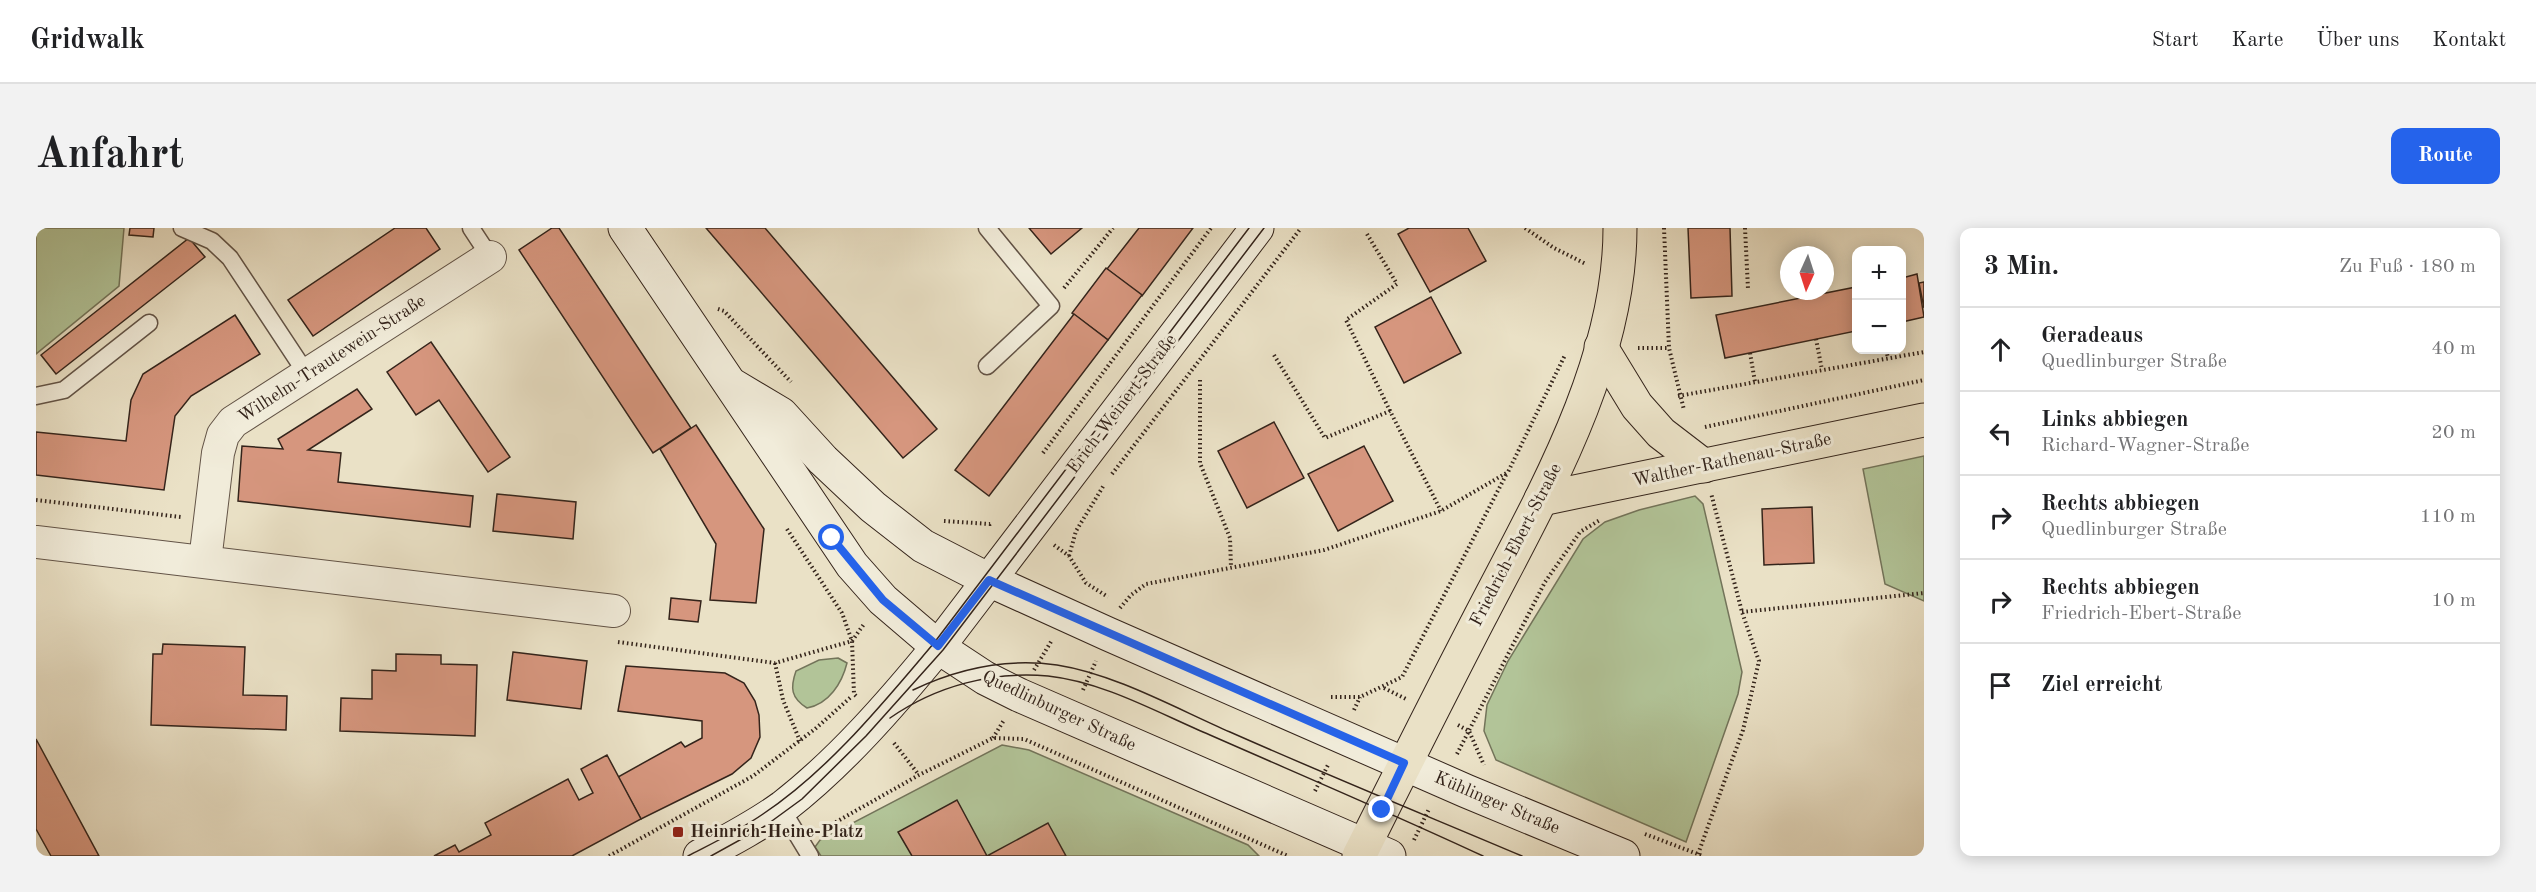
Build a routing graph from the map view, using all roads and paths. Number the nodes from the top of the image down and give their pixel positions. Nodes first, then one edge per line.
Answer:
1 (182, 228) edge
2 (471, 228) edge
3 (624, 228) edge
4 (987, 228) edge
5 (1113, 228) edge
6 (1210, 228) edge
7 (1257, 228) edge
8 (1301, 228) edge
9 (1525, 228) edge
10 (1620, 228) edge
11 (1745, 228) edge
12 (1367, 234) dead end
13 (1587, 252) dead end
14 (490, 257) joint
15 (1586, 264) junction
16 (1600, 276) junction
17 (1748, 289) dead end
18 (1051, 306) junction
19 (716, 308) dead end
20 (149, 323) dead end
21 (1816, 339) dead end
22 (1568, 347) dead end
23 (1600, 347) junction
24 (1924, 352) edge
25 (1750, 353) dead end
26 (1887, 354) edge
27 (1274, 355) dead end
28 (1888, 358) junction
29 (987, 366) dead end
30 (1822, 370) junction
31 (306, 373) junction
32 (1200, 380) dead end
33 (1924, 380) edge
34 (728, 382) junction
35 (1755, 382) junction
36 (795, 387) dead end
37 (36, 396) edge
38 (1678, 396) dead end
39 (1390, 411) junction
40 (1924, 420) edge
41 (1696, 429) dead end
42 (1037, 462) dead end
43 (1704, 466) junction
44 (1508, 472) junction
45 (1541, 499) junction
46 (36, 500) edge
47 (1441, 511) junction
48 (934, 516) dead end
49 (996, 517) dead end
50 (1606, 517) dead end
51 (209, 520) junction
52 (36, 542) edge
53 (1069, 556) dead end
54 (205, 561) junction
55 (1230, 567) junction
56 (989, 580) junction
57 (1086, 583) dead end
58 (1924, 593) edge
59 (1067, 615) junction
60 (612, 626) joint
61 (1108, 634) junction
62 (938, 646) junction
63 (775, 663) junction
64 (1019, 695) junction
65 (1070, 718) junction
66 (1469, 731) dead end
67 (1342, 735) junction
68 (993, 738) junction
69 (800, 741) junction
70 (1054, 752) junction
71 (1404, 763) junction
72 (781, 808) junction
73 (1303, 819) junction
74 (806, 849) edge
75 (1371, 853) edge
76 (1698, 854) dead end
77 (609, 856) edge
78 (700, 856) edge
79 (1288, 856) edge
80 (1623, 856) edge

1 - 31 lane
2 - 14 lane
3 - 34 main road, Quedlinburger Straße
4 - 18 lane
5 - 18 path
6 - 42 path
7 - 56 main road, Erich-Weinert-Straße
8 - 53 path
9 - 15 path
10 - 16 main road, Friedrich-Ebert-Straße
11 - 17 path
12 - 39 path
13 - 15 path
14 - 31 street, Wilhelm-Trautewein-Straße
15 - 16 path
15 - 16 path
16 - 23 main road, Friedrich-Ebert-Straße
18 - 29 lane
19 - 36 path
20 - 37 lane
21 - 30 path
22 - 44 path
23 - 43 main road
23 - 45 main road, Friedrich-Ebert-Straße
24 - 28 path
25 - 35 path
26 - 28 path
27 - 39 path
28 - 30 path
30 - 35 path
31 - 51 street, Wilhelm-Trautewein-Straße
32 - 55 path
33 - 41 path
34 - 56 main road, Quedlinburger Straße
34 - 62 main road, Quedlinburger Straße
35 - 38 path
39 - 47 path
40 - 43 main road, Walther-Rathenau-Straße
43 - 45 main road, Walther-Rathenau-Straße
44 - 47 path
44 - 67 path
45 - 71 main road, Friedrich-Ebert-Straße
46 - 51 path
47 - 55 path
48 - 49 path
50 - 66 path
51 - 54 street, Wilhelm-Trautewein-Straße
52 - 54 street
54 - 60 street
55 - 61 path
56 - 59 main road, Quedlinburger Straße
56 - 62 main road, Erich-Weinert-Straße
57 - 59 path
58 - 76 path
59 - 61 main road, Quedlinburger Straße
59 - 64 path
60 - 63 path
61 - 65 path
61 - 67 main road, Quedlinburger Straße
62 - 64 main road, Quedlinburger Straße
62 - 72 main road, Erich-Weinert-Straße
63 - 69 path
63 - 69 path
64 - 65 main road, Quedlinburger Straße
64 - 68 path
65 - 70 path
65 - 73 main road, Quedlinburger Straße
67 - 71 main road, Quedlinburger Straße
67 - 73 path
68 - 70 path
68 - 74 path
69 - 77 path
70 - 79 path
71 - 75 main road, Friedrich-Ebert-Straße
71 - 80 main road, Kühlinger Straße
72 - 74 lane
72 - 78 main road, Erich-Weinert-Straße
73 - 75 main road, Quedlinburger Straße
73 - 79 path

